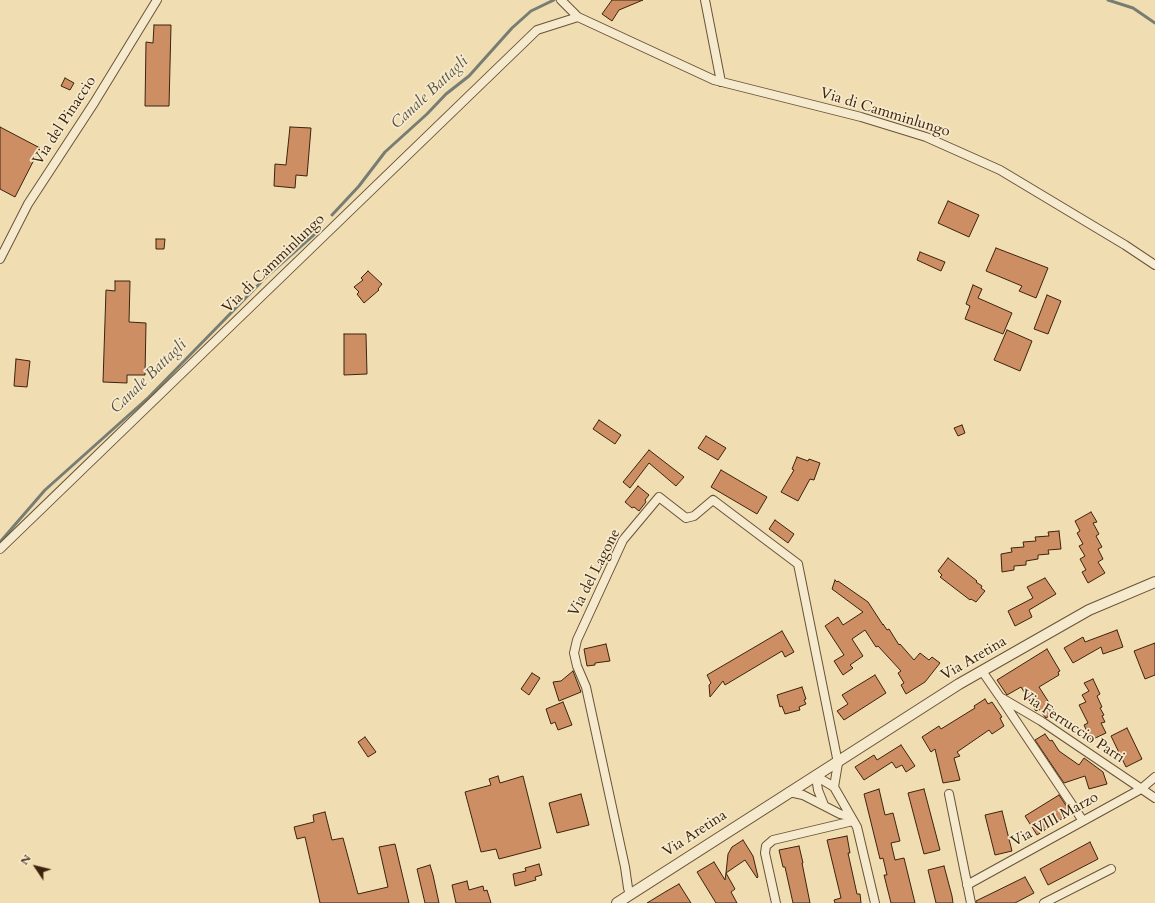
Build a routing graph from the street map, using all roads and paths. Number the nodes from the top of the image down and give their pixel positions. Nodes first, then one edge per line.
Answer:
1 (157, 0) edge
2 (705, 0) edge
3 (562, 1) edge
4 (578, 17) junction
5 (722, 82) junction
6 (0, 259) edge
7 (1155, 265) edge
8 (0, 549) edge
9 (1155, 582) edge
10 (982, 671) junction
11 (1000, 697) junction
12 (838, 763) junction
13 (816, 776) junction
14 (1155, 777) edge
15 (834, 787) junction
16 (1140, 789) junction
17 (789, 792) junction
18 (949, 794) dead end
19 (1155, 798) edge
20 (824, 805) junction
21 (852, 819) junction
22 (1083, 821) junction
23 (1111, 869) dead end
24 (967, 885) junction
25 (630, 894) junction
26 (617, 903) edge
27 (776, 903) edge
28 (875, 903) edge
29 (971, 903) edge
30 (1044, 903) edge

1 - 6 street, Via del Pinaccio
2 - 5 street
3 - 4 street, Via di Camminlungo
4 - 5 street, Via di Camminlungo
4 - 8 street, Via di Camminlungo
5 - 7 street, Via di Camminlungo
9 - 10 street, Via Aretina
10 - 11 street, Via Ferruccio Parri
10 - 12 street, Via Aretina
11 - 16 street, Via Ferruccio Parri
11 - 22 street
12 - 13 street, Via Aretina
12 - 15 street
12 - 25 street, Via del Lagone
13 - 15 street
13 - 17 street, Via Aretina
13 - 20 street
14 - 16 street, Via VIII Marzo
15 - 21 street
16 - 19 street, Via Ferruccio Parri
16 - 22 street, Via VIII Marzo
17 - 20 street
17 - 25 street, Via Aretina
18 - 24 street
20 - 21 street
21 - 27 street
21 - 28 street
22 - 24 street, Via VIII Marzo
23 - 30 street
24 - 29 street
25 - 26 street, Via Aretina

